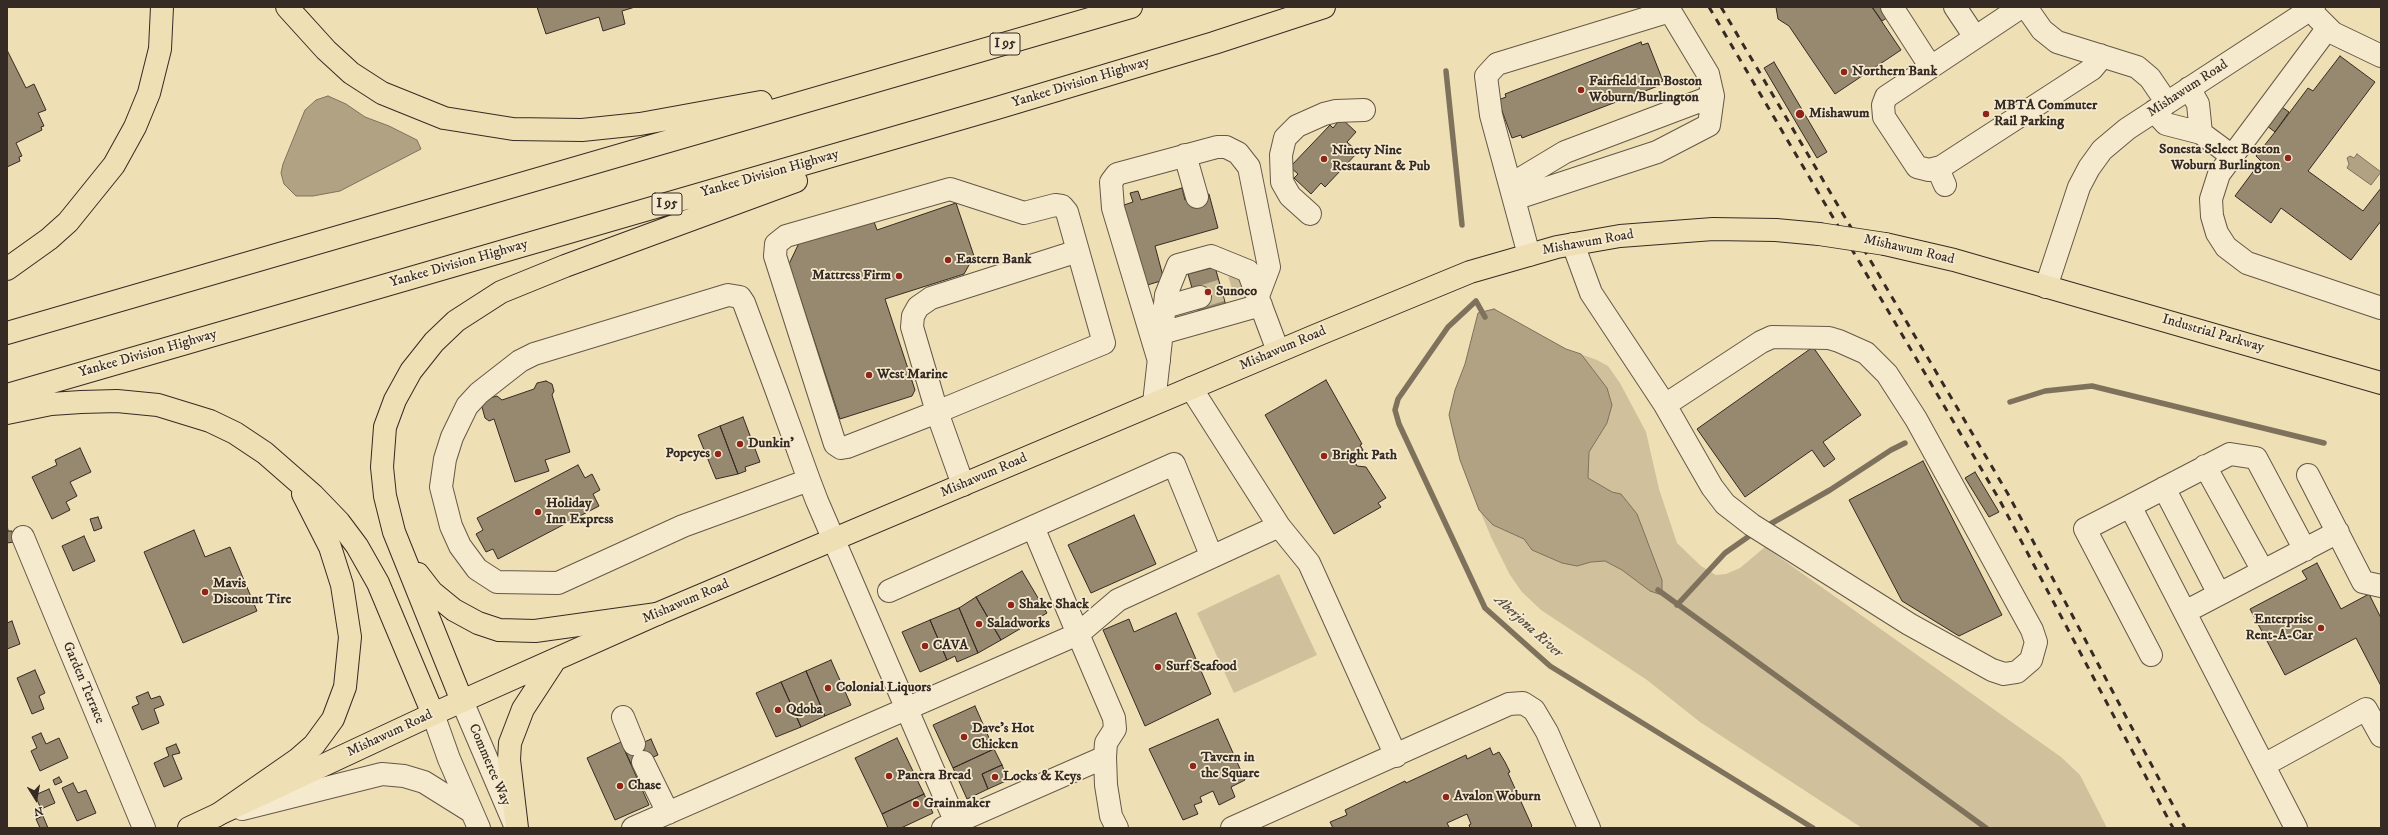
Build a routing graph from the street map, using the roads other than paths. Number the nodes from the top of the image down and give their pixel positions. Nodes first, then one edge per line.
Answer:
1 (162, 7) edge
2 (288, 7) edge
3 (1131, 7) edge
4 (1324, 7) edge
5 (1892, 7) edge
6 (1955, 7) edge
7 (2021, 7) edge
8 (2026, 7) edge
9 (2313, 8) edge
10 (2327, 28) junction
11 (1975, 37) junction
12 (2100, 55) junction
13 (2381, 56) edge
14 (1930, 66) junction
15 (879, 81) junction
16 (2189, 88) junction
17 (1713, 96) junction
18 (2160, 107) junction
19 (997, 108) junction
20 (1364, 110) dead end
21 (2201, 133) junction
22 (1185, 155) junction
23 (2232, 156) junction
24 (1512, 192) junction
25 (1197, 197) dead end
26 (1310, 214) dead end
27 (1573, 244) junction
28 (1078, 251) junction
29 (1530, 254) junction
30 (7, 269) edge
31 (2046, 287) junction
32 (1200, 296) tunnel mouth
33 (1259, 301) junction
34 (1165, 306) junction
35 (2381, 308) edge
36 (7, 333) edge
37 (1162, 333) junction
38 (1278, 351) junction
39 (1159, 361) junction
40 (2381, 383) edge
41 (1191, 388) junction
42 (7, 395) edge
43 (1154, 404) junction
44 (1665, 404) junction
45 (937, 412) junction
46 (7, 413) edge
47 (2205, 466) junction
48 (2308, 475) dead end
49 (809, 480) junction
50 (296, 481) junction
51 (963, 485) junction
52 (2164, 488) junction
53 (2130, 506) junction
54 (1279, 526) junction
55 (1032, 527) junction
56 (2338, 532) junction
57 (23, 537) dead end
58 (835, 539) junction
59 (2304, 550) junction
60 (403, 552) junction
61 (1211, 555) junction
62 (2263, 571) junction
63 (2381, 586) edge
64 (889, 591) dead end
65 (2219, 594) junction
66 (2185, 612) junction
67 (657, 614) junction
68 (1078, 634) junction
69 (2151, 655) dead end
70 (555, 660) junction
71 (462, 701) junction
72 (907, 708) junction
73 (433, 714) junction
74 (622, 717) dead end
75 (2381, 736) edge
76 (1396, 756) junction
77 (1105, 757) junction
78 (2264, 765) junction
79 (668, 813) junction
80 (216, 816) junction
81 (476, 820) edge
82 (949, 825) edge
83 (144, 828) edge
84 (189, 828) edge
85 (517, 828) edge
86 (633, 828) edge
87 (1117, 828) edge
88 (1232, 828) edge
89 (1589, 828) edge
90 (2296, 828) edge

1 - 30 main road
2 - 15 main road
3 - 15 main road, I 95
4 - 19 main road, Yankee Division Highway / I 95
5 - 14 street
6 - 11 street
7 - 11 street
8 - 12 street
9 - 10 street
9 - 16 street, Mishawum Road
10 - 13 street
10 - 23 street
11 - 14 street
12 - 14 street
12 - 18 street
15 - 36 main road, I 95
16 - 18 street, Mishawum Road
16 - 21 street
17 - 24 street
17 - 24 street
17 - 24 street
18 - 21 street
18 - 31 street, Mishawum Road
19 - 42 main road, Yankee Division Highway / I 95
19 - 60 main road
20 - 26 street
21 - 23 street
22 - 25 street
22 - 33 street
22 - 39 street
23 - 35 street
24 - 29 street
27 - 29 main road, Mishawum Road
27 - 31 main road, Mishawum Road, bridge
27 - 44 street
28 - 45 street
28 - 45 street
28 - 45 street
29 - 38 main road, Mishawum Road
31 - 40 main road, Industrial Parkway
32 - 34 street
33 - 34 street
33 - 37 street
33 - 38 street
34 - 37 street
37 - 39 street
38 - 41 main road, Mishawum Road
39 - 43 street
41 - 43 main road, Mishawum Road
41 - 54 street
43 - 51 main road, Mishawum Road
44 - 44 street
45 - 51 street
46 - 50 main road
47 - 52 street
47 - 59 street
47 - 62 street
48 - 56 street
49 - 49 street
49 - 58 street
50 - 73 main road
50 - 80 main road
51 - 58 main road, Mishawum Road
52 - 53 street
52 - 65 street
53 - 66 street
53 - 69 street
54 - 61 street
54 - 76 street
55 - 61 street
55 - 64 street
55 - 68 street
56 - 59 street
56 - 63 street
57 - 83 street, Garden Terrace
58 - 67 main road, Mishawum Road
58 - 72 street
59 - 62 street
60 - 67 main road
60 - 71 main road
61 - 68 street
62 - 65 street
65 - 66 street
66 - 78 street
67 - 70 main road, Mishawum Road
68 - 72 street
68 - 77 street
70 - 71 main road, Mishawum Road
70 - 85 main road
71 - 73 main road, Mishawum Road
71 - 85 street, Commerce Way
72 - 79 street
72 - 82 street
73 - 80 main road, Mishawum Road
73 - 81 street
74 - 79 street
75 - 78 street
76 - 88 street
76 - 89 street
77 - 82 street
77 - 87 street
78 - 90 street
79 - 86 street
80 - 81 street
80 - 84 main road, Mishawum Road

